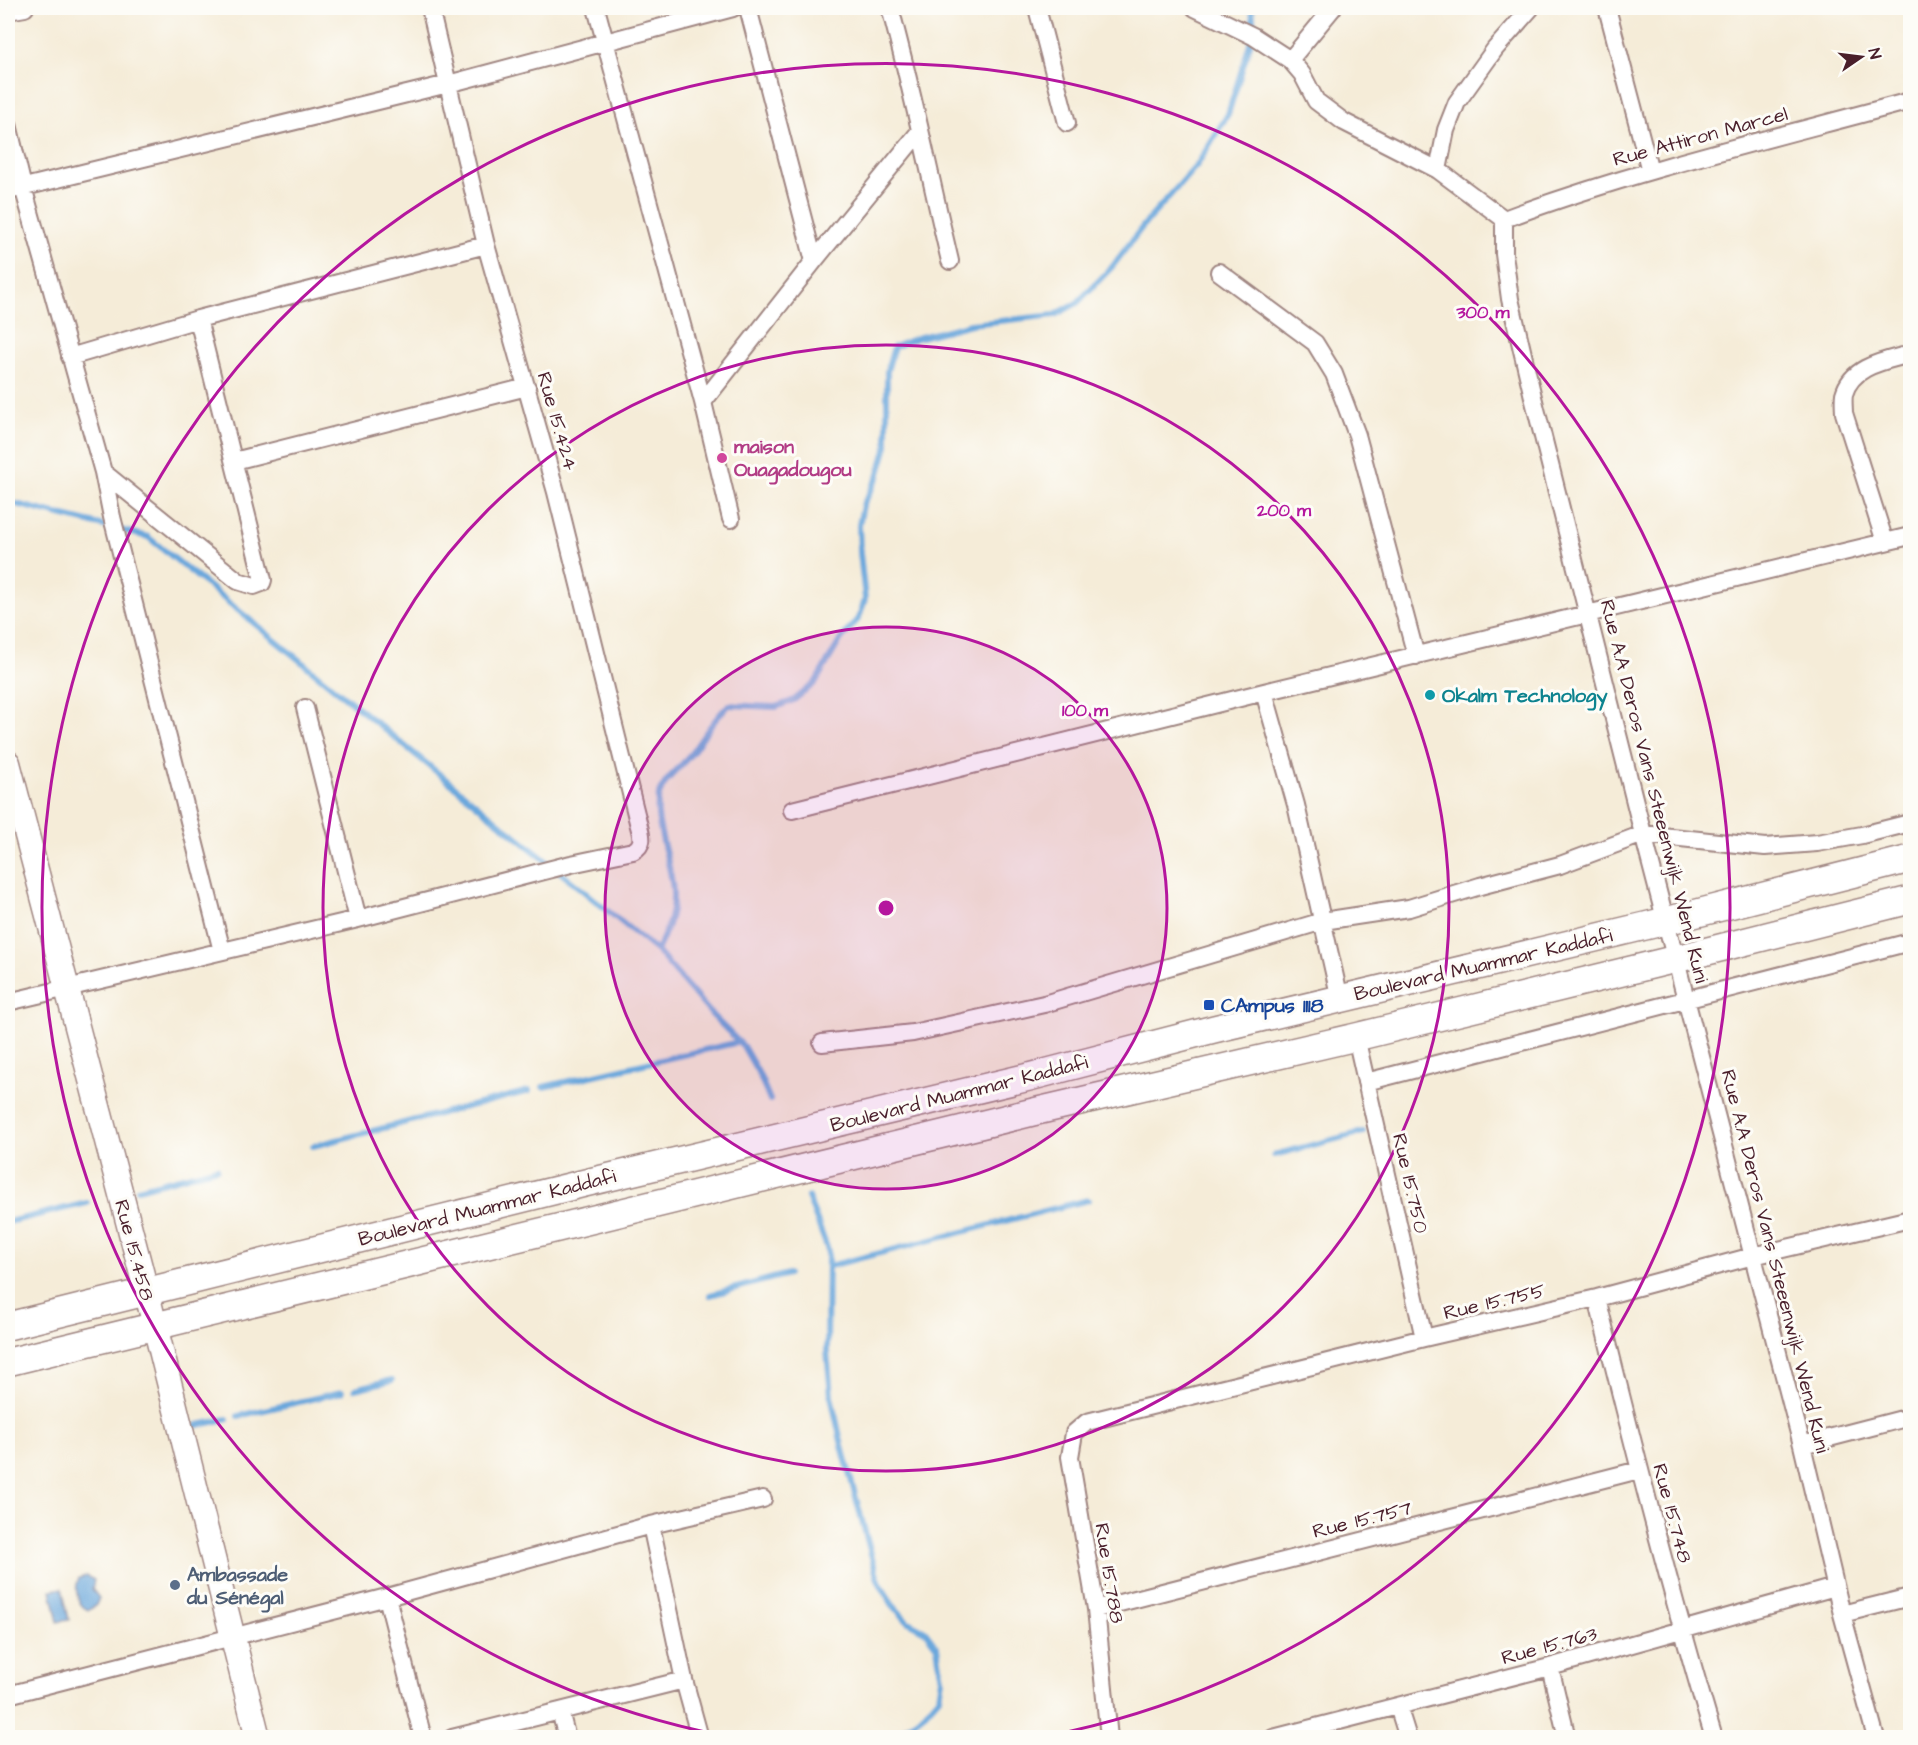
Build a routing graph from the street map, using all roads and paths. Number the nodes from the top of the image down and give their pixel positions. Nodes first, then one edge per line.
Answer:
1 (25, 8) edge
2 (429, 8) edge
3 (596, 8) edge
4 (733, 8) edge
5 (748, 8) edge
6 (891, 8) edge
7 (1037, 8) edge
8 (1196, 8) edge
9 (1333, 8) edge
10 (1531, 8) edge
11 (1607, 8) edge
12 (8, 11) edge
13 (605, 42) junction
14 (1290, 60) junction
15 (448, 84) junction
16 (1911, 101) edge
17 (1067, 123) dead end
18 (8, 124) edge
19 (920, 131) junction
20 (1438, 170) junction
21 (1650, 171) junction
22 (15, 189) edge
23 (1504, 219) junction
24 (486, 245) junction
25 (814, 261) junction
26 (950, 261) dead end
27 (1219, 272) dead end
28 (198, 319) junction
29 (1911, 354) edge
30 (70, 357) junction
31 (527, 387) junction
32 (703, 402) junction
33 (234, 461) junction
34 (103, 472) junction
35 (731, 519) dead end
36 (1911, 536) edge
37 (1884, 542) junction
38 (1587, 612) junction
39 (1416, 656) junction
40 (1264, 692) junction
41 (305, 708) dead end
42 (8, 764) edge
43 (792, 810) dead end
44 (1911, 823) edge
45 (1643, 834) junction
46 (1911, 859) edge
47 (1911, 900) edge
48 (358, 919) junction
49 (1323, 921) junction
50 (1666, 921) junction
51 (1911, 942) edge
52 (222, 951) junction
53 (1676, 959) junction
54 (66, 988) junction
55 (1340, 999) junction
56 (1687, 1001) junction
57 (8, 1002) edge
58 (1356, 1037) junction
59 (822, 1043) dead end
60 (1366, 1082) junction
61 (1911, 1219) edge
62 (1753, 1256) junction
63 (146, 1290) junction
64 (1597, 1298) junction
65 (8, 1326) edge
66 (155, 1326) junction
67 (1424, 1338) junction
68 (8, 1362) edge
69 (1911, 1417) edge
70 (1087, 1422) joint
71 (1802, 1445) junction
72 (1639, 1470) junction
73 (763, 1499) dead end
74 (651, 1526) junction
75 (1835, 1587) junction
76 (387, 1597) junction
77 (1911, 1597) edge
78 (1096, 1610) junction
79 (1842, 1614) junction
80 (1682, 1629) junction
81 (232, 1636) junction
82 (1550, 1667) junction
83 (684, 1680) junction
84 (8, 1695) edge
85 (1398, 1706) junction
86 (560, 1711) junction
87 (258, 1737) edge
88 (423, 1737) edge
89 (452, 1737) edge
90 (567, 1737) edge
91 (700, 1737) edge
92 (1108, 1737) edge
93 (1273, 1737) edge
94 (1408, 1737) edge
95 (1567, 1737) edge
96 (1714, 1737) edge
97 (1876, 1737) edge

1 - 12 street
2 - 15 street, Rue 15.424
3 - 13 street
4 - 13 street
5 - 25 street
6 - 19 street
7 - 17 street
8 - 14 street
9 - 14 street
10 - 20 street
11 - 21 street
13 - 15 street
13 - 32 street
14 - 20 street
15 - 22 street
15 - 24 street, Rue 15.424
16 - 21 street, Rue Attiron Marcel
18 - 22 street
19 - 25 street
19 - 26 street
20 - 23 street
21 - 23 street, Rue Attiron Marcel
22 - 30 street
23 - 38 street, Rue A.A Deros Vans Steeenwijk Wend Kuni
24 - 28 street
24 - 31 street, Rue 15.424
25 - 32 street
27 - 39 street
28 - 30 street
28 - 33 street
29 - 37 street
30 - 34 street
31 - 33 street
31 - 48 street, Rue 15.424
32 - 35 street
33 - 34 street
34 - 52 street
36 - 37 street
37 - 38 street
38 - 39 street
38 - 45 street, Rue A.A Deros Vans Steeenwijk Wend Kuni
39 - 40 street
40 - 43 street
40 - 49 street
41 - 48 street
42 - 54 main road, Rue 15.458
44 - 45 street
45 - 49 street
45 - 50 street, Rue A.A Deros Vans Steeenwijk Wend Kuni
46 - 50 main road, Boulevard Muammar Kaddafi
47 - 53 main road, Boulevard Muammar Kaddafi
48 - 52 street
49 - 55 street
49 - 59 street
50 - 53 street, Rue A.A Deros Vans Steeenwijk Wend Kuni
50 - 55 main road, Boulevard Muammar Kaddafi
51 - 56 street
52 - 54 street
53 - 56 street, Rue A.A Deros Vans Steeenwijk Wend Kuni
53 - 58 main road, Boulevard Muammar Kaddafi
54 - 57 street
54 - 63 main road, Rue 15.458
55 - 63 main road, Boulevard Muammar Kaddafi
56 - 60 street
56 - 62 street, Rue A.A Deros Vans Steeenwijk Wend Kuni
58 - 60 street, Rue 15.750
58 - 66 main road, Boulevard Muammar Kaddafi
60 - 67 street, Rue 15.750
61 - 62 street, Rue 15.755
62 - 64 street, Rue 15.755
62 - 71 street, Rue A.A Deros Vans Steeenwijk Wend Kuni
63 - 65 main road, Boulevard Muammar Kaddafi
63 - 66 main road, Rue 15.458
64 - 67 street, Rue 15.755
64 - 72 street, Rue 15.748
66 - 68 main road, Boulevard Muammar Kaddafi
66 - 81 main road, Rue 15.458
67 - 70 street, Rue 15.755
69 - 71 street
70 - 78 street, Rue 15.788
71 - 75 street, Rue A.A Deros Vans Steeenwijk Wend Kuni
72 - 78 street, Rue 15.757
72 - 80 street, Rue 15.748
73 - 74 street
74 - 76 street
74 - 83 street
75 - 79 street, Rue A.A Deros Vans Steeenwijk Wend Kuni
75 - 80 street, Rue 15.763
76 - 81 street
76 - 88 street
77 - 79 street
78 - 92 street, Rue 15.788
79 - 97 street, Rue A.A Deros Vans Steeenwijk Wend Kuni
80 - 82 street, Rue 15.763
80 - 96 street, Rue 15.748
81 - 84 street
81 - 87 main road, Rue 15.458
82 - 85 street, Rue 15.763
82 - 95 street
83 - 86 street
83 - 91 street
85 - 93 street, Rue 15.763
85 - 94 street
86 - 89 street
86 - 90 street

